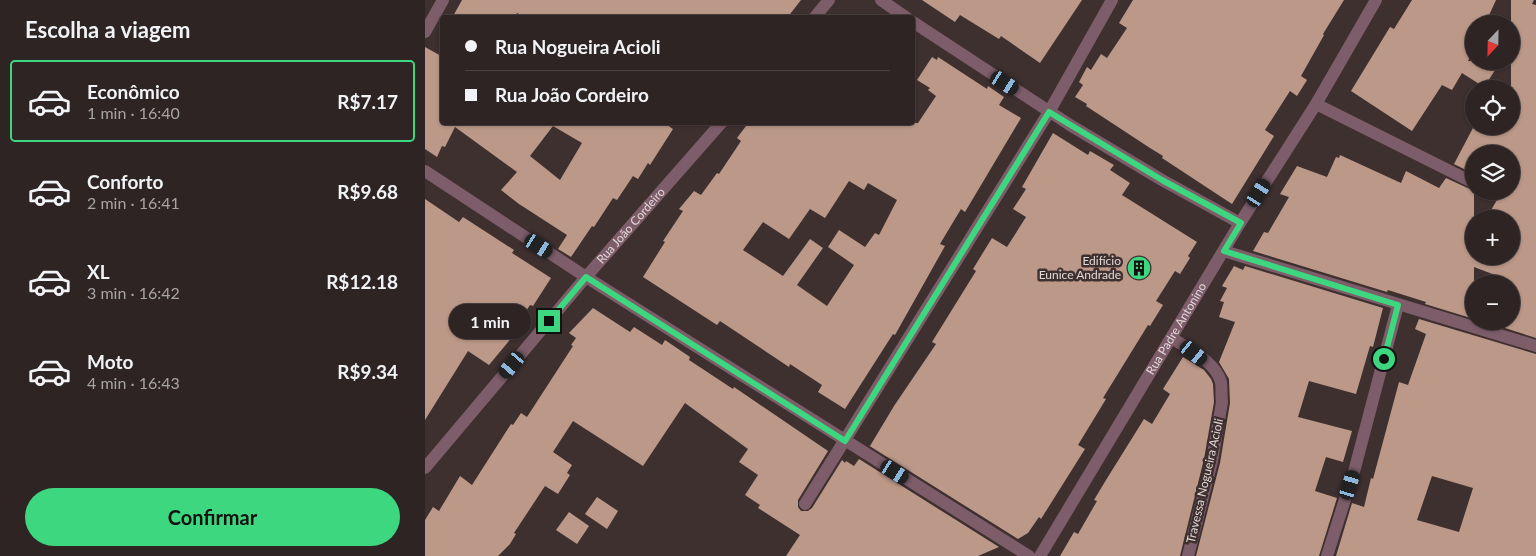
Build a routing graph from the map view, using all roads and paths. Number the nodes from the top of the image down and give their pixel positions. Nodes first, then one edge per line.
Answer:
1 (443, 0) edge
2 (829, 0) edge
3 (881, 0) edge
4 (1112, 0) edge
5 (1376, 0) edge
6 (816, 15) edge
7 (903, 15) edge
8 (915, 23) edge
9 (425, 32) edge
10 (1316, 104) junction
11 (1049, 112) junction
12 (719, 125) edge
13 (425, 172) edge
14 (1465, 178) edge
15 (1241, 223) junction
16 (1224, 251) junction
17 (586, 277) junction
18 (1398, 305) junction
19 (1172, 338) junction
20 (1536, 346) edge
21 (845, 441) junction
22 (425, 468) edge
23 (805, 504) dead end
24 (1029, 556) edge
25 (1040, 556) edge
26 (1188, 556) edge
27 (1327, 556) edge

1 - 9 street
2 - 6 street
3 - 7 street
4 - 11 street
5 - 10 street, Rua Padre Antonino
8 - 11 street
10 - 14 street
10 - 15 street, Rua Padre Antonino
11 - 15 street
11 - 21 street
12 - 17 street, Rua João Cordeiro
13 - 17 street
15 - 16 street, Rua Padre Antonino
16 - 18 street
16 - 19 street, Rua Padre Antonino
17 - 21 street
17 - 22 street, Rua João Cordeiro
18 - 20 street
18 - 27 street
19 - 25 street, Rua Padre Antonino
19 - 26 street, Travessa Nogueira Acioli
21 - 23 street
21 - 24 street

